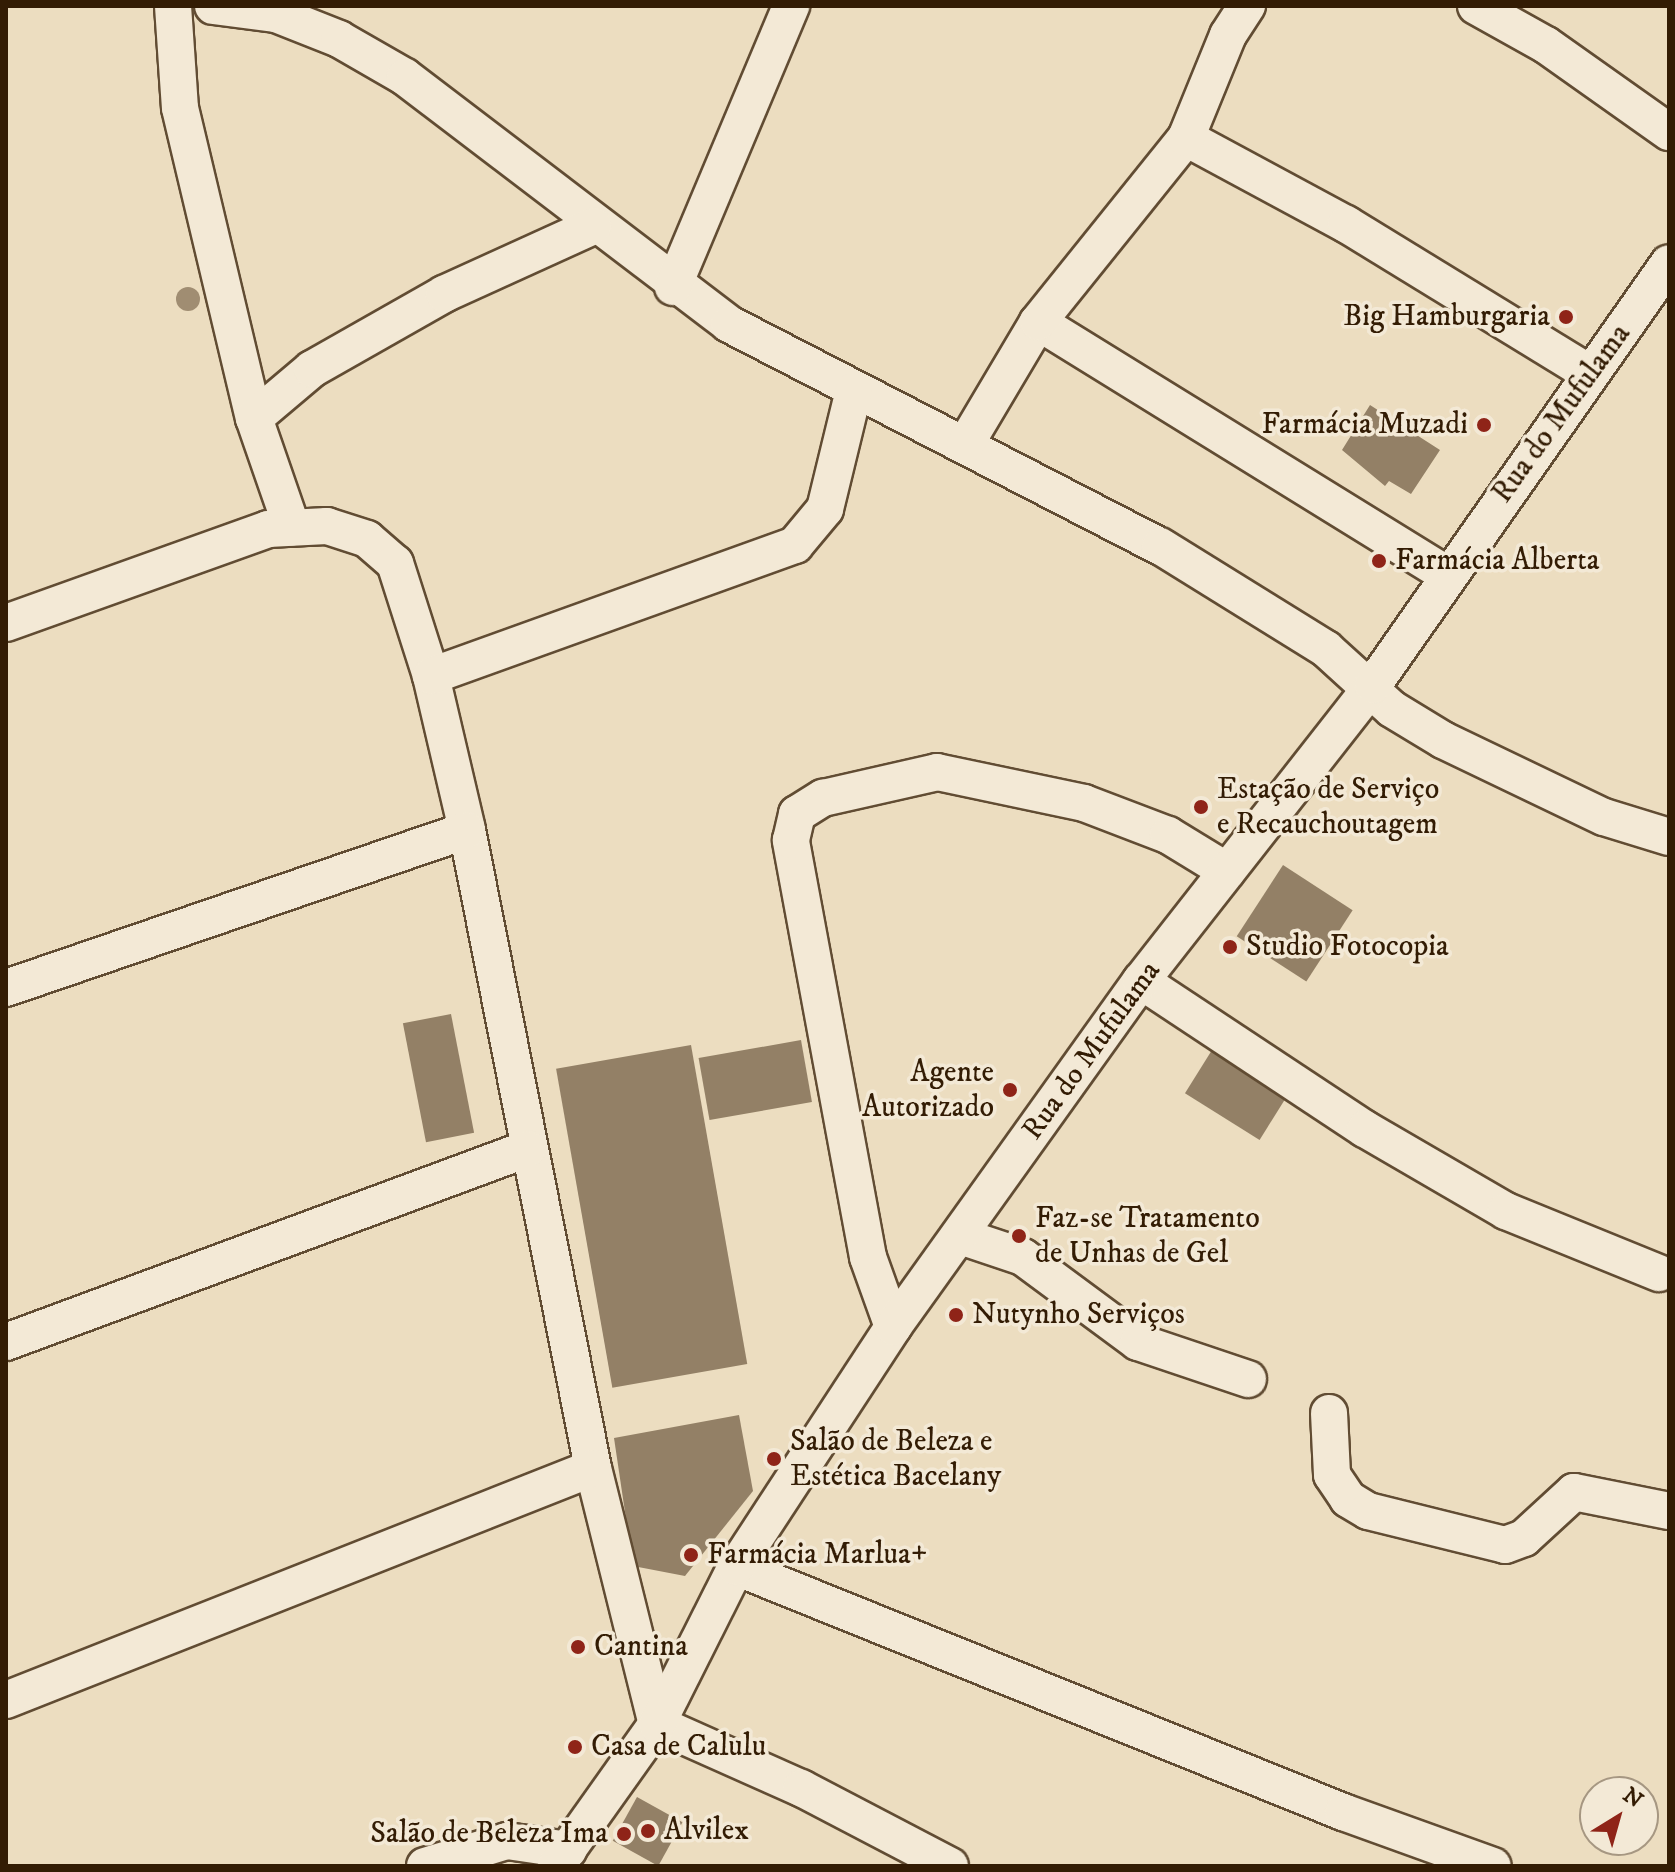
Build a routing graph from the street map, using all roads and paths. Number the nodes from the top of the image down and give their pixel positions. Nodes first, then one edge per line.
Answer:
1 (173, 6) edge
2 (213, 6) edge
3 (791, 6) edge
4 (1247, 6) edge
5 (1476, 6) edge
6 (1669, 132) edge
7 (1186, 138) junction
8 (593, 226) junction
9 (1669, 263) edge
10 (673, 287) junction
11 (1038, 322) junction
12 (1591, 374) junction
13 (854, 390) junction
14 (254, 418) junction
15 (965, 445) junction
16 (292, 528) junction
17 (1446, 574) junction
18 (6, 623) edge
19 (431, 676) junction
20 (1373, 685) junction
21 (467, 830) junction
22 (1669, 837) edge
23 (1227, 871) junction
24 (1141, 981) junction
25 (6, 988) edge
26 (527, 1149) junction
27 (960, 1236) junction
28 (1659, 1273) dead end
29 (893, 1327) junction
30 (6, 1342) edge
31 (1248, 1379) dead end
32 (1329, 1413) dead end
33 (593, 1468) junction
34 (1669, 1511) edge
35 (736, 1567) junction
36 (6, 1700) edge
37 (657, 1724) junction
38 (562, 1858) edge
39 (932, 1862) edge
40 (425, 1866) edge
41 (1493, 1866) edge

1 - 14 street
2 - 8 street
3 - 10 street
4 - 7 street
5 - 6 street
7 - 11 street
7 - 12 street
8 - 10 street
8 - 14 street
9 - 12 street, Rua do Mufulama
10 - 13 street
11 - 15 street
11 - 17 street
12 - 17 street, Rua do Mufulama
13 - 15 street
13 - 19 street
14 - 16 street
15 - 20 street
16 - 18 street
16 - 19 street
17 - 20 street, Rua do Mufulama
19 - 21 street
20 - 22 street
20 - 23 street, Rua do Mufulama
21 - 25 street
21 - 26 street
23 - 24 street, Rua do Mufulama
23 - 29 street
24 - 27 street, Rua do Mufulama
24 - 28 street
26 - 30 street
26 - 33 street
27 - 29 street, Rua do Mufulama
27 - 31 street
29 - 35 street, Rua do Mufulama
32 - 34 street
33 - 36 street
33 - 37 street
35 - 37 street, Rua do Mufulama
35 - 41 street
37 - 38 street, Rua do Mufulama
37 - 39 street
38 - 40 street

